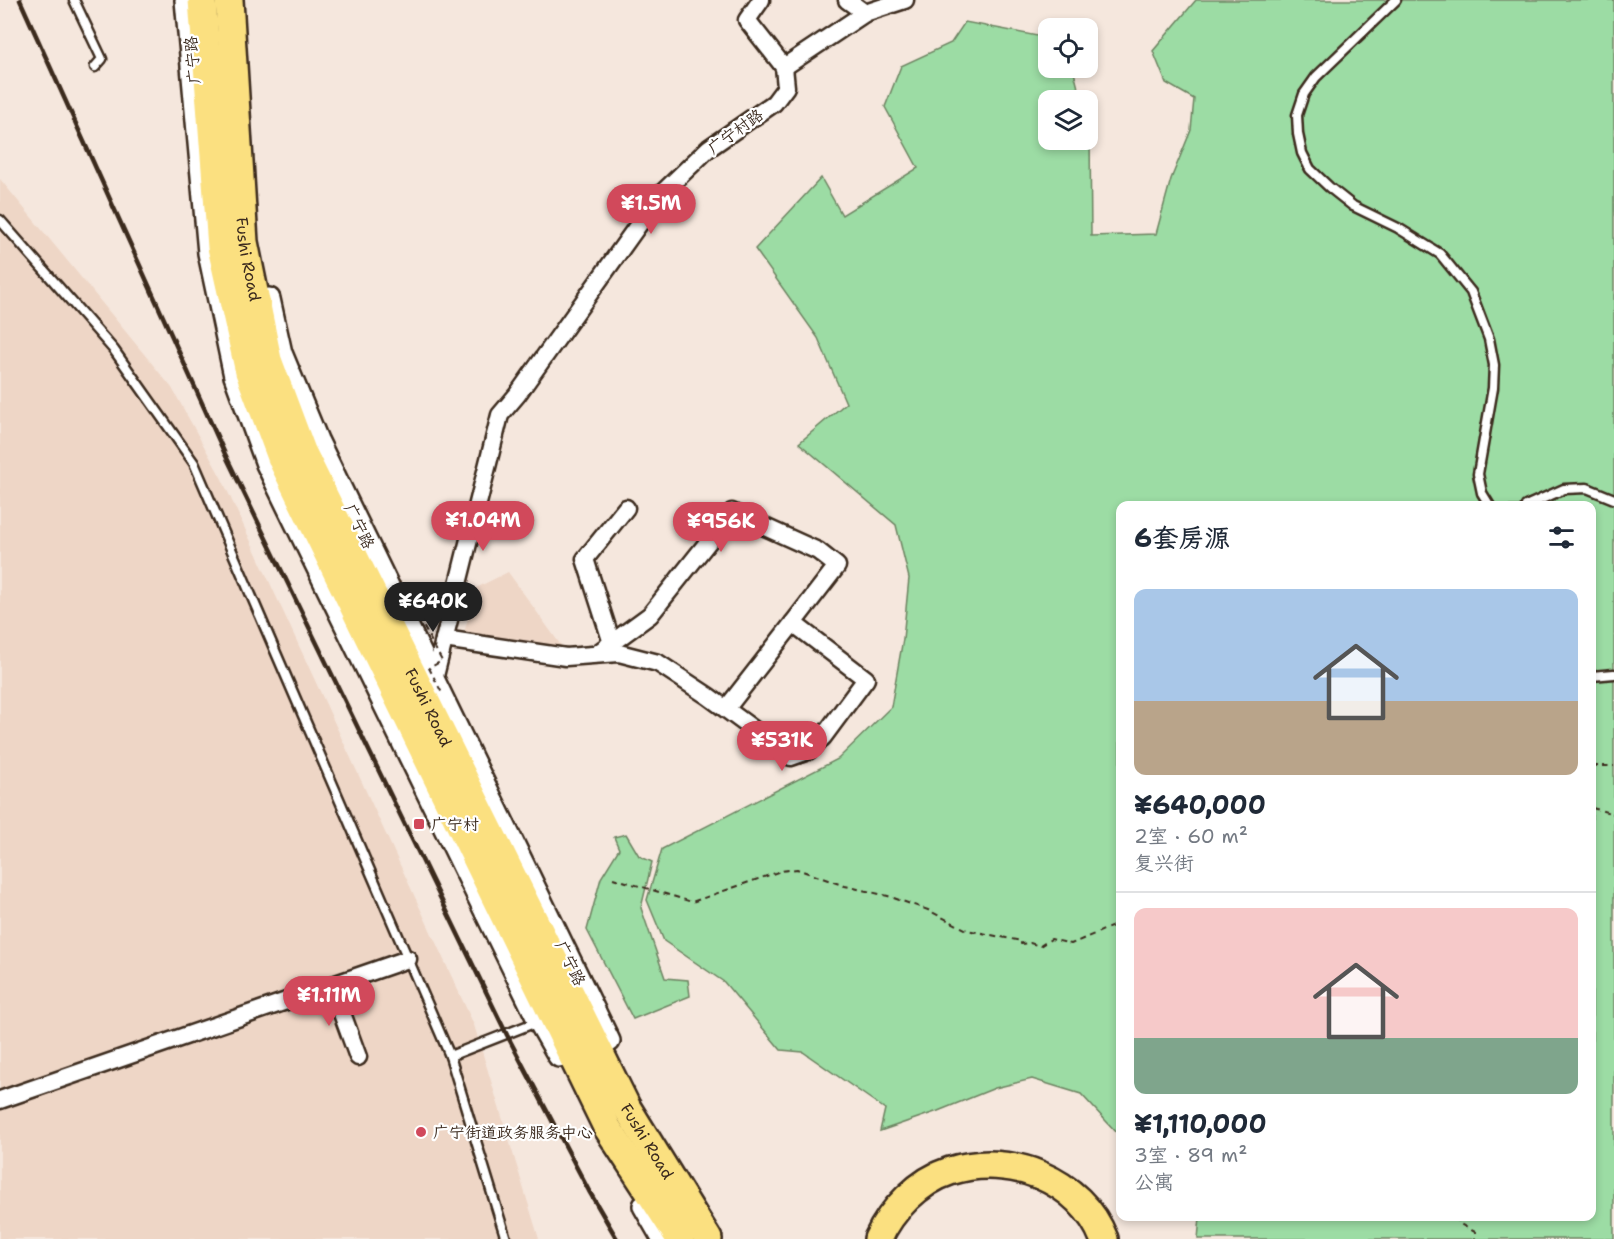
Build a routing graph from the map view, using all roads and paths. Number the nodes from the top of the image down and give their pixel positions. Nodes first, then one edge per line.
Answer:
1 (74, 0) edge
2 (186, 0) edge
3 (202, 0) edge
4 (229, 0) edge
5 (241, 0) edge
6 (760, 0) edge
7 (847, 0) edge
8 (905, 0) edge
9 (1396, 0) edge
10 (865, 13) junction
11 (95, 67) dead end
12 (784, 67) junction
13 (0, 220) edge
14 (1614, 499) edge
15 (1487, 501) edge
16 (1537, 501) edge
17 (626, 508) dead end
18 (399, 581) dead end
19 (793, 623) junction
20 (444, 639) junction
21 (612, 643) junction
22 (597, 654) junction
23 (1614, 674) edge
24 (1596, 676) edge
25 (438, 687) junction
26 (726, 709) junction
27 (1596, 766) edge
28 (1614, 766) edge
29 (1596, 809) edge
30 (1614, 814) edge
31 (613, 878) dead end
32 (1116, 925) edge
33 (408, 958) junction
34 (332, 986) junction
35 (539, 1020) junction
36 (450, 1056) junction
37 (358, 1057) dead end
38 (0, 1100) edge
39 (1458, 1221) edge
40 (506, 1239) edge
41 (663, 1239) edge
42 (680, 1239) edge
43 (708, 1239) edge
44 (717, 1239) edge
45 (878, 1239) edge
46 (1104, 1239) edge
47 (1475, 1239) edge

1 - 11 lane
2 - 35 street, 广宁路
3 - 42 highway, Fushi Road
4 - 43 highway, Fushi Road
5 - 25 street, 广宁路
6 - 12 street
7 - 10 street
8 - 10 street
9 - 15 lane
10 - 12 street
12 - 20 street, 广宁村路
13 - 33 lane
14 - 16 lane
17 - 21 street
18 - 25 path, bridge
19 - 21 street
19 - 26 street
19 - 26 street
20 - 22 street
20 - 25 street
21 - 22 street
22 - 26 street
23 - 24 lane
25 - 44 street, 广宁路
27 - 28 path
29 - 30 path
31 - 32 path
33 - 34 street
33 - 36 lane
34 - 37 street
34 - 38 street
35 - 36 lane
35 - 41 street, 广宁路
36 - 40 lane
39 - 47 path
45 - 46 highway

